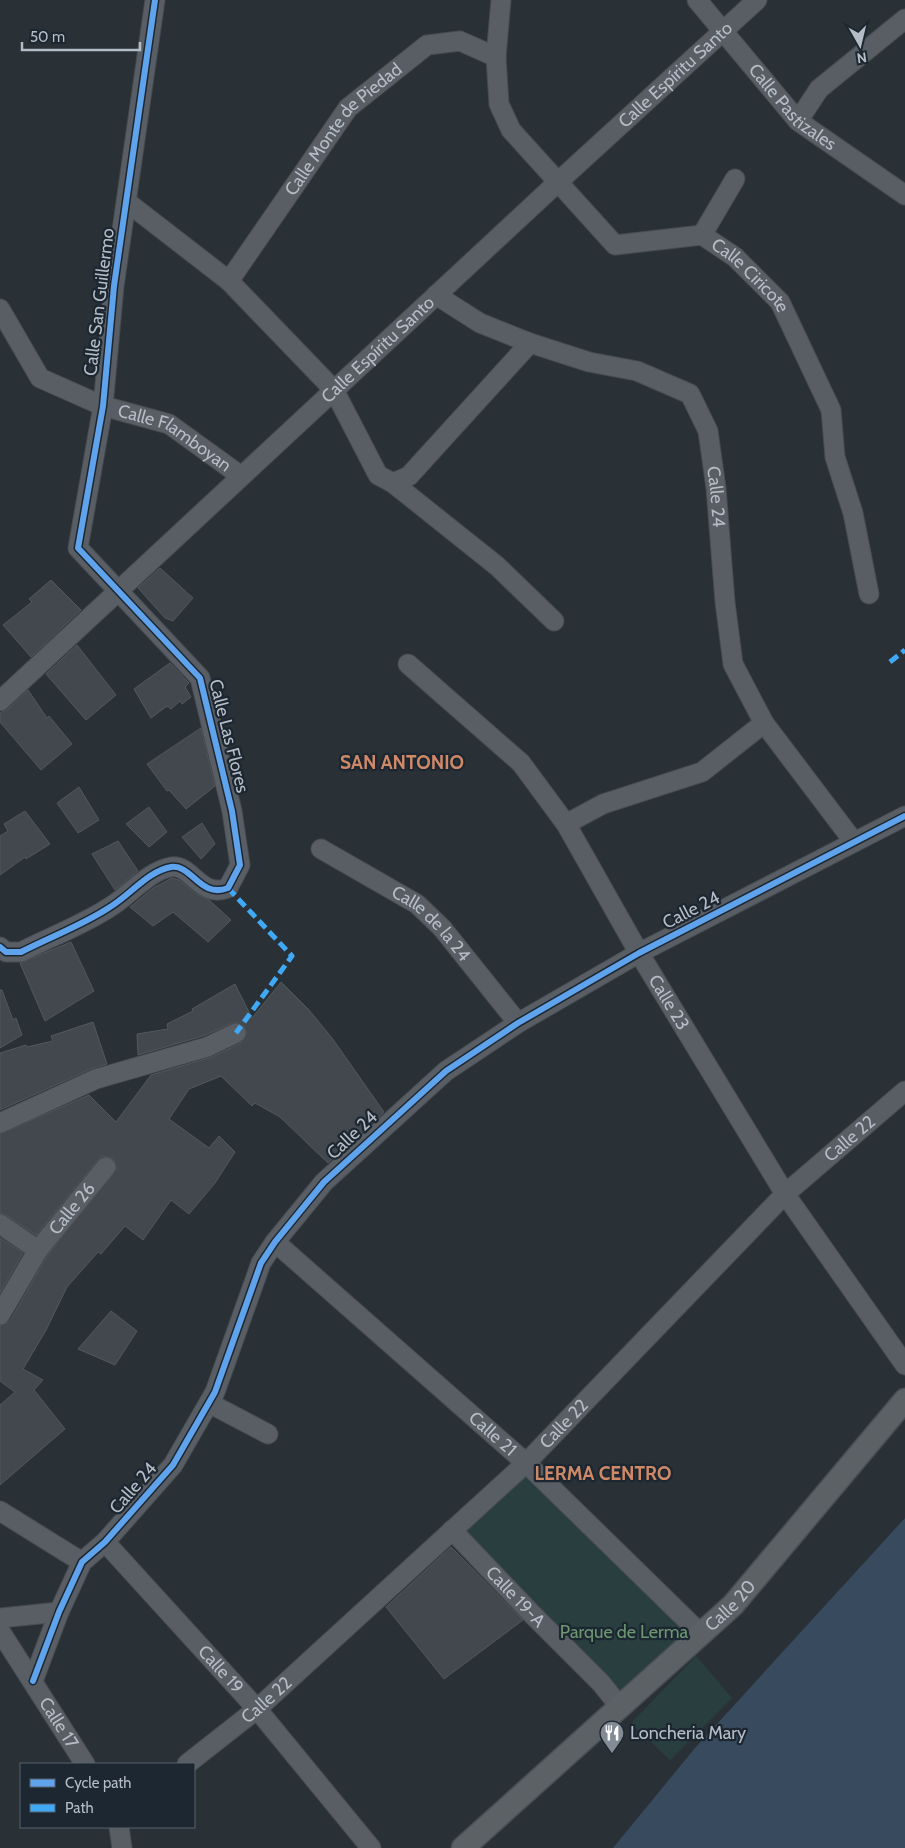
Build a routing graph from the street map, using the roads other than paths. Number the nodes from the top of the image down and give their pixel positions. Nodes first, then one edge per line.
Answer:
1 (155, 0) edge
2 (501, 0) edge
3 (696, 0) edge
4 (757, 0) edge
5 (905, 19) edge
6 (723, 33) junction
7 (496, 57) junction
8 (798, 122) junction
9 (735, 179) dead end
10 (558, 182) junction
11 (905, 195) edge
12 (127, 202) junction
13 (702, 235) junction
14 (229, 281) junction
15 (436, 295) junction
16 (0, 309) edge
17 (530, 343) junction
18 (334, 390) junction
19 (103, 406) junction
20 (241, 476) junction
21 (393, 483) junction
22 (117, 592) junction
23 (869, 594) dead end
24 (554, 621) dead end
25 (408, 664) dead end
26 (0, 702) edge
27 (764, 723) junction
28 (905, 816) edge
29 (566, 824) junction
30 (854, 842) junction
31 (321, 849) dead end
32 (3, 950) edge
33 (639, 953) junction
34 (518, 1023) junction
35 (236, 1033) dead end
36 (905, 1091) edge
37 (0, 1123) edge
38 (106, 1167) dead end
39 (785, 1194) junction
40 (0, 1224) edge
41 (275, 1242) junction
42 (38, 1250) junction
43 (0, 1315) edge
44 (905, 1365) edge
45 (905, 1400) edge
46 (209, 1403) junction
47 (268, 1434) dead end
48 (526, 1463) junction
49 (0, 1511) edge
50 (452, 1530) junction
51 (104, 1542) junction
52 (82, 1562) junction
53 (59, 1612) junction
54 (0, 1618) edge
55 (0, 1631) edge
56 (701, 1634) junction
57 (33, 1681) junction
58 (620, 1707) junction
59 (257, 1709) junction
60 (84, 1763) edge
61 (188, 1763) edge
62 (119, 1828) edge
63 (122, 1848) edge
64 (371, 1848) edge
65 (463, 1848) edge

1 - 12 street, Calle San Guillermo
2 - 7 street, Calle Ciricote
3 - 6 street, Calle Pastizales
4 - 6 street, Calle Espíritu Santo
5 - 8 street
6 - 8 street, Calle Pastizales
6 - 10 street, Calle Espíritu Santo
7 - 10 street, Calle Ciricote
7 - 14 street, Calle Monte de Piedad
8 - 11 street, Calle Pastizales
9 - 13 street
10 - 13 street, Calle Ciricote
10 - 15 street, Calle Espíritu Santo
12 - 14 street
12 - 19 street, Calle San Guillermo
13 - 23 street, Calle Ciricote
14 - 18 street
15 - 17 street, Calle 24
15 - 18 street, Calle Espíritu Santo
16 - 19 street, Calle Flamboyan
17 - 21 street
17 - 27 street, Calle 24
18 - 20 street, Calle Espíritu Santo
18 - 21 street
19 - 20 street, Calle Flamboyan
19 - 22 street, Calle San Guillermo
20 - 22 street, Calle Espíritu Santo
21 - 24 street
22 - 26 street, Calle Espíritu Santo
22 - 32 street, Calle Las Flores
25 - 29 street, Calle 23
27 - 29 street
27 - 30 street, Calle 24
28 - 30 street, Calle 24
29 - 33 street, Calle 23
30 - 33 street, Calle 24
31 - 34 street, Calle de la 24
33 - 34 street, Calle 24
33 - 39 street, Calle 23
34 - 41 street, Calle 24
35 - 37 street
36 - 39 street, Calle 22
38 - 42 street, Calle 26
39 - 44 street, Calle 23
39 - 48 street, Calle 22
40 - 42 street, Calle 26
41 - 46 street, Calle 24
41 - 48 street, Calle 21
42 - 43 street, Calle 26
45 - 56 main road, Calle 20
46 - 47 street
46 - 51 street, Calle 24
48 - 50 street, Calle 22
48 - 56 street, Calle 21
49 - 52 street
50 - 58 street, Calle 19-A
50 - 59 street, Calle 22
51 - 52 street, Calle 24
51 - 59 street, Calle 19
52 - 53 street, Calle 24
53 - 54 street
53 - 57 street, Calle 24
55 - 57 street, Calle 17
56 - 58 main road, Calle 20
57 - 60 street, Calle 17
58 - 65 main road, Calle 20
59 - 61 street, Calle 22
59 - 64 street, Calle 19
62 - 63 street

